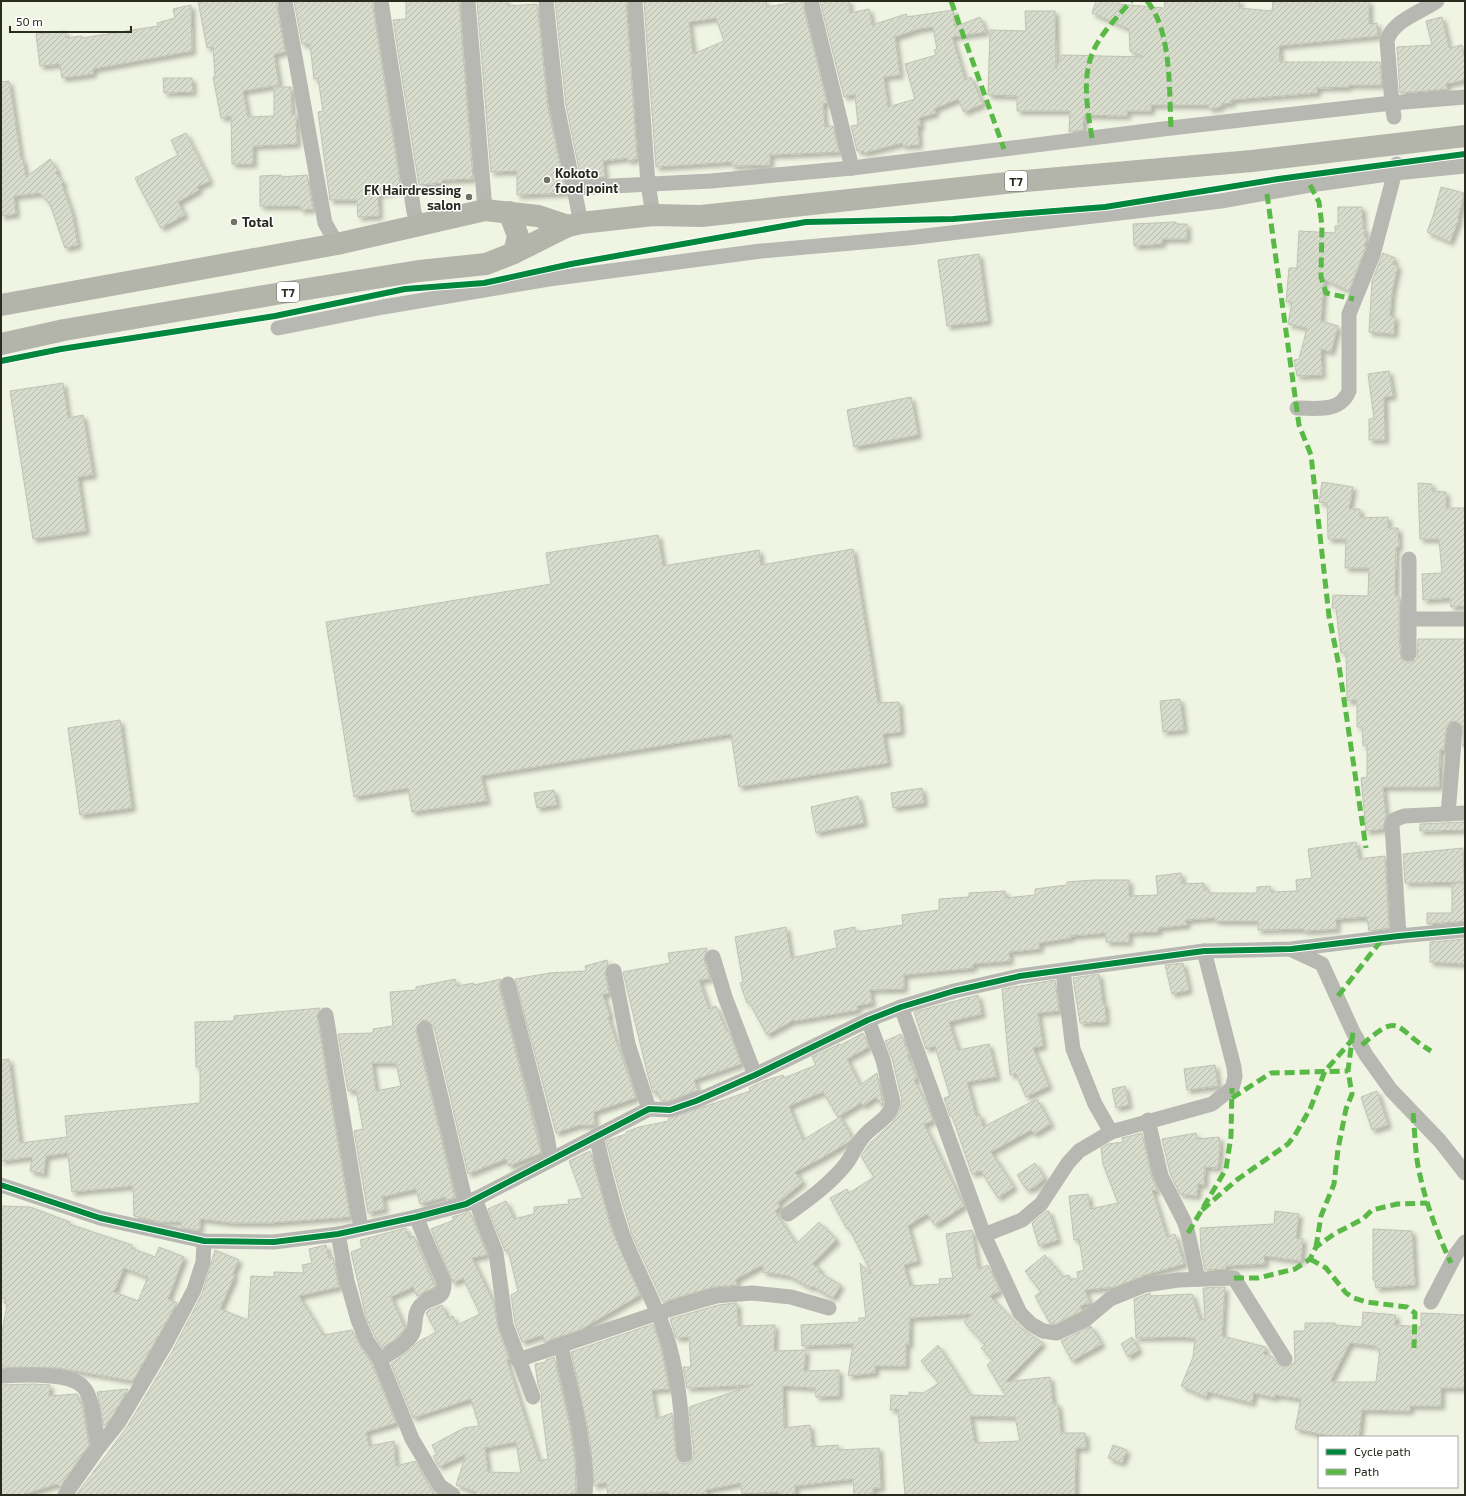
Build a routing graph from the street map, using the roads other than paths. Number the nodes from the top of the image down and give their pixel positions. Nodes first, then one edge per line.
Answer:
1 (285, 1) edge
2 (382, 1) edge
3 (468, 1) edge
4 (546, 1) edge
5 (636, 1) edge
6 (811, 1) edge
7 (1437, 1) edge
8 (1465, 98) edge
9 (1393, 110) junction
10 (1465, 136) edge
11 (1465, 166) edge
12 (1396, 167) junction
13 (852, 168) junction
14 (648, 184) junction
15 (573, 188) junction
16 (485, 210) junction
17 (509, 212) junction
18 (653, 215) junction
19 (574, 224) junction
20 (419, 226) junction
21 (337, 244) junction
22 (514, 253) junction
23 (1, 305) edge
24 (278, 328) dead end
25 (1, 344) edge
26 (1297, 408) dead end
27 (1409, 559) dead end
28 (1409, 619) junction
29 (1465, 620) edge
30 (1409, 654) dead end
31 (1455, 730) dead end
32 (1465, 813) edge
33 (1448, 814) junction
34 (1465, 930) edge
35 (1399, 936) junction
36 (1291, 949) junction
37 (1204, 951) junction
38 (713, 956) dead end
39 (614, 971) dead end
40 (1063, 971) junction
41 (508, 984) dead end
42 (902, 1007) junction
43 (326, 1015) dead end
44 (868, 1020) junction
45 (425, 1029) dead end
46 (755, 1074) junction
47 (649, 1109) junction
48 (1148, 1120) junction
49 (1111, 1132) junction
50 (596, 1136) junction
51 (552, 1160) junction
52 (1465, 1173) edge
53 (1, 1185) edge
54 (470, 1202) junction
55 (788, 1214) dead end
56 (416, 1217) junction
57 (361, 1228) junction
58 (338, 1234) junction
59 (984, 1235) junction
60 (204, 1241) junction
61 (1465, 1242) edge
62 (1198, 1279) junction
63 (1431, 1302) dead end
64 (829, 1308) dead end
65 (658, 1313) junction
66 (561, 1346) junction
67 (1285, 1359) dead end
68 (380, 1360) junction
69 (518, 1360) junction
70 (1, 1376) edge
71 (533, 1397) dead end
72 (99, 1447) junction
73 (685, 1455) dead end
74 (66, 1495) edge
75 (453, 1495) edge
76 (585, 1495) edge

1 - 21 street
2 - 20 street
3 - 16 street
4 - 15 street
5 - 14 street
6 - 13 street
7 - 9 street
8 - 9 street
9 - 13 street
10 - 18 highway, T7
11 - 12 street
12 - 24 street
12 - 26 street
13 - 14 street
14 - 15 street
14 - 18 street
15 - 19 street
16 - 17 highway, T7
16 - 20 highway, T7
17 - 19 highway, T7
17 - 22 highway
18 - 19 highway, T7
19 - 22 highway, T7
20 - 21 highway, T7
21 - 23 highway, T7
22 - 25 highway, T7
27 - 28 street
28 - 29 street
28 - 30 street
31 - 33 street
32 - 33 street
33 - 35 street
34 - 35 street
35 - 36 street
36 - 37 street
36 - 52 street
37 - 40 street
37 - 48 street
38 - 46 street
39 - 47 street
40 - 42 street
40 - 49 street
41 - 51 street
42 - 44 street
42 - 59 street
43 - 57 street
44 - 46 street
44 - 55 street
45 - 54 street
46 - 47 street
47 - 50 street
48 - 49 street
48 - 62 street
49 - 59 street
50 - 51 street
50 - 65 street
51 - 54 street
53 - 60 street
54 - 56 street
54 - 69 street
56 - 57 street
56 - 68 street
57 - 58 street
58 - 60 street
58 - 68 street
59 - 62 street
60 - 72 street
61 - 63 street
62 - 67 street
64 - 65 street
65 - 66 street
65 - 73 street
66 - 69 street
66 - 76 street
68 - 75 street
69 - 71 street
70 - 72 street
72 - 74 street

